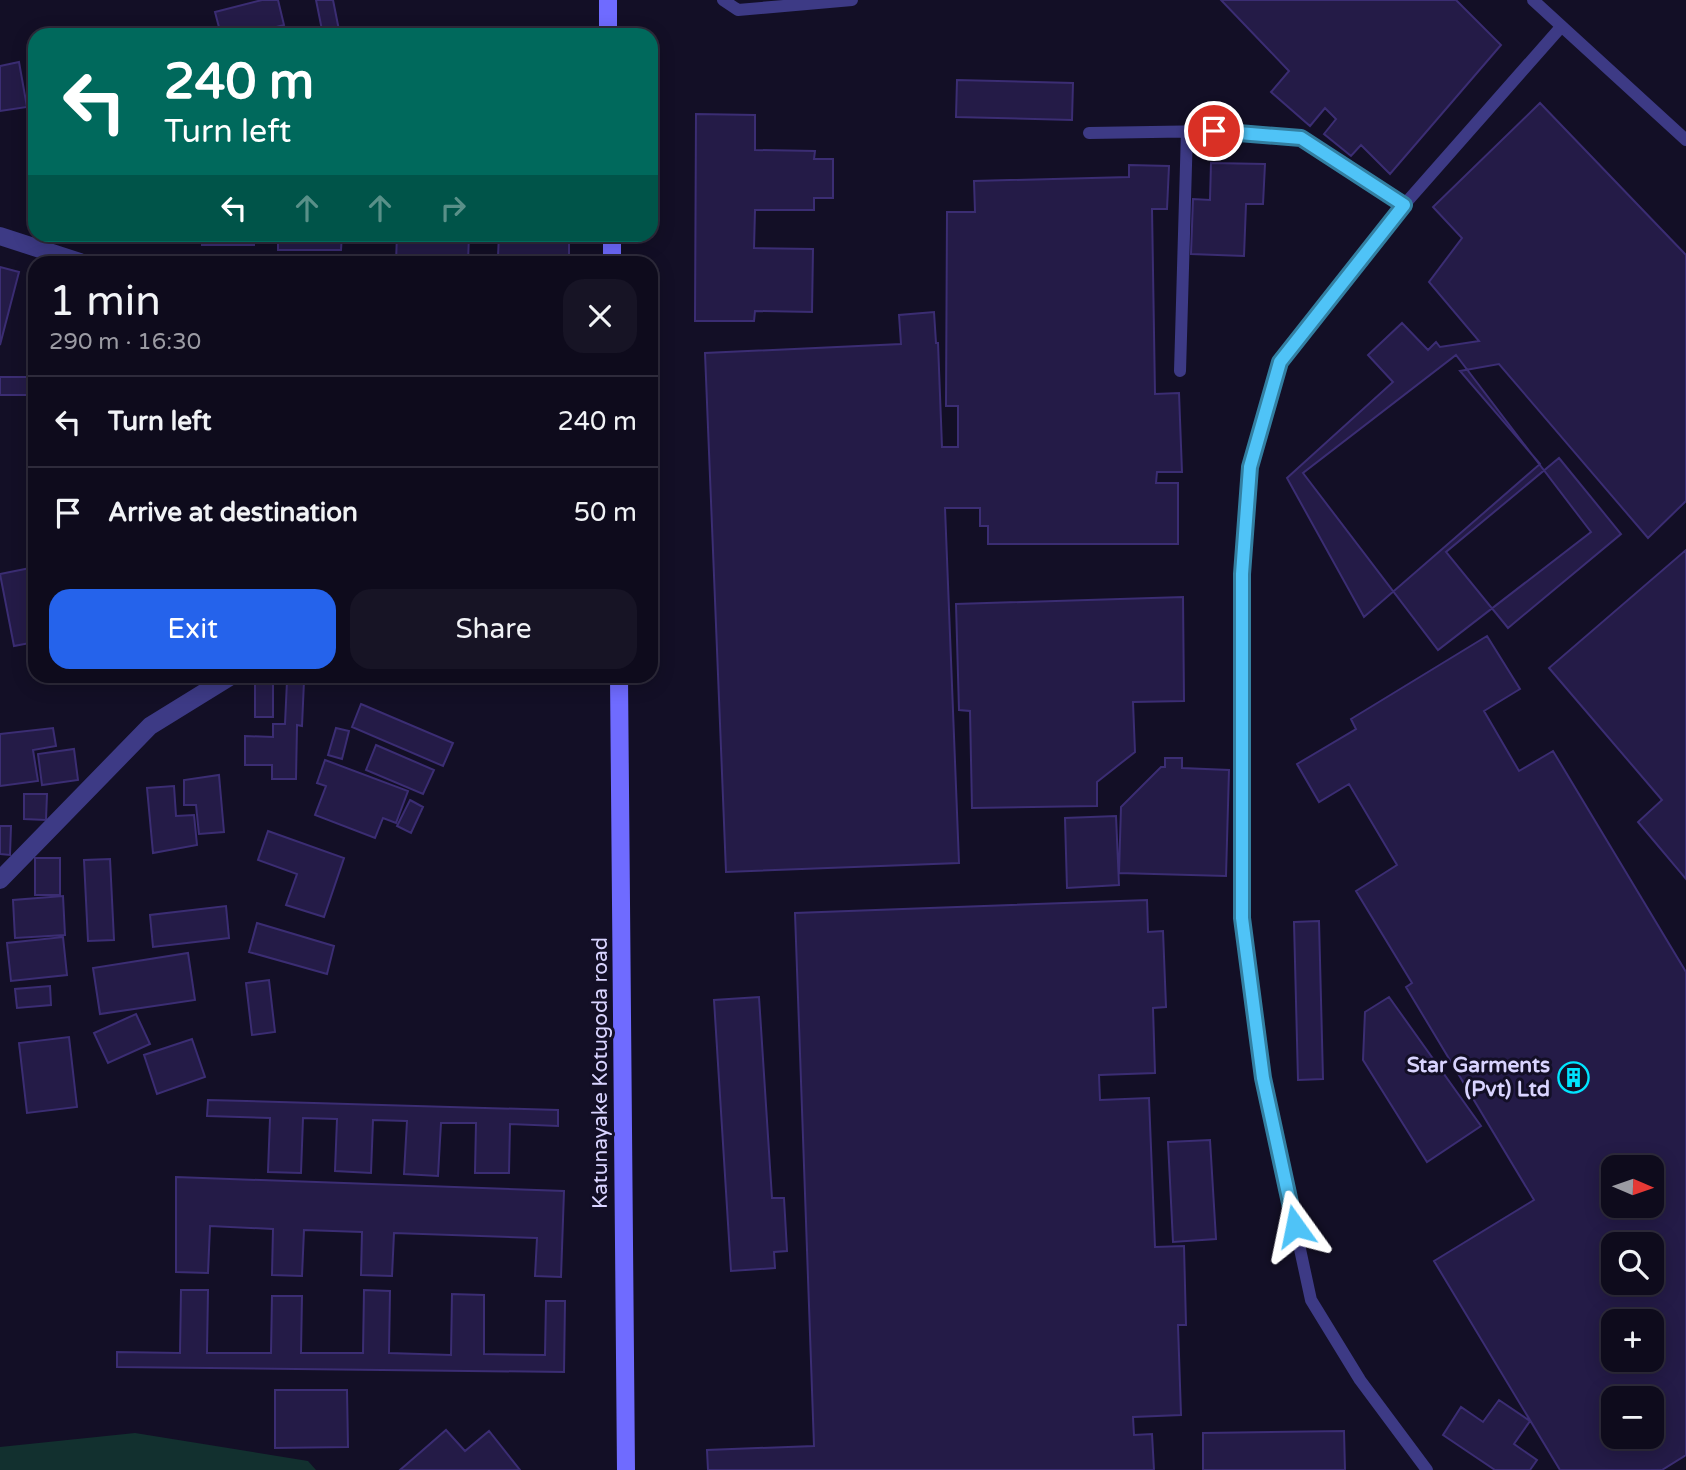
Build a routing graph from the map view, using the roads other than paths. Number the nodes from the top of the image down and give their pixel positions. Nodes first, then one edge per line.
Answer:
1 (608, 0) edge
2 (723, 0) edge
3 (848, 0) edge
4 (1533, 0) edge
5 (1561, 27) junction
6 (608, 28) edge
7 (1187, 131) junction
8 (1089, 133) dead end
9 (1686, 140) edge
10 (1404, 205) junction
11 (0, 236) edge
12 (62, 256) edge
13 (1180, 371) dead end
14 (220, 683) edge
15 (620, 683) edge
16 (0, 880) edge
17 (626, 1470) edge
18 (1427, 1470) edge

1 - 6 main road
2 - 3 lane
4 - 5 lane
5 - 9 lane
5 - 10 lane
7 - 8 lane
7 - 10 lane
7 - 13 lane
10 - 18 lane
11 - 12 street
14 - 16 street
15 - 17 main road, Katunayake Kotugoda road

